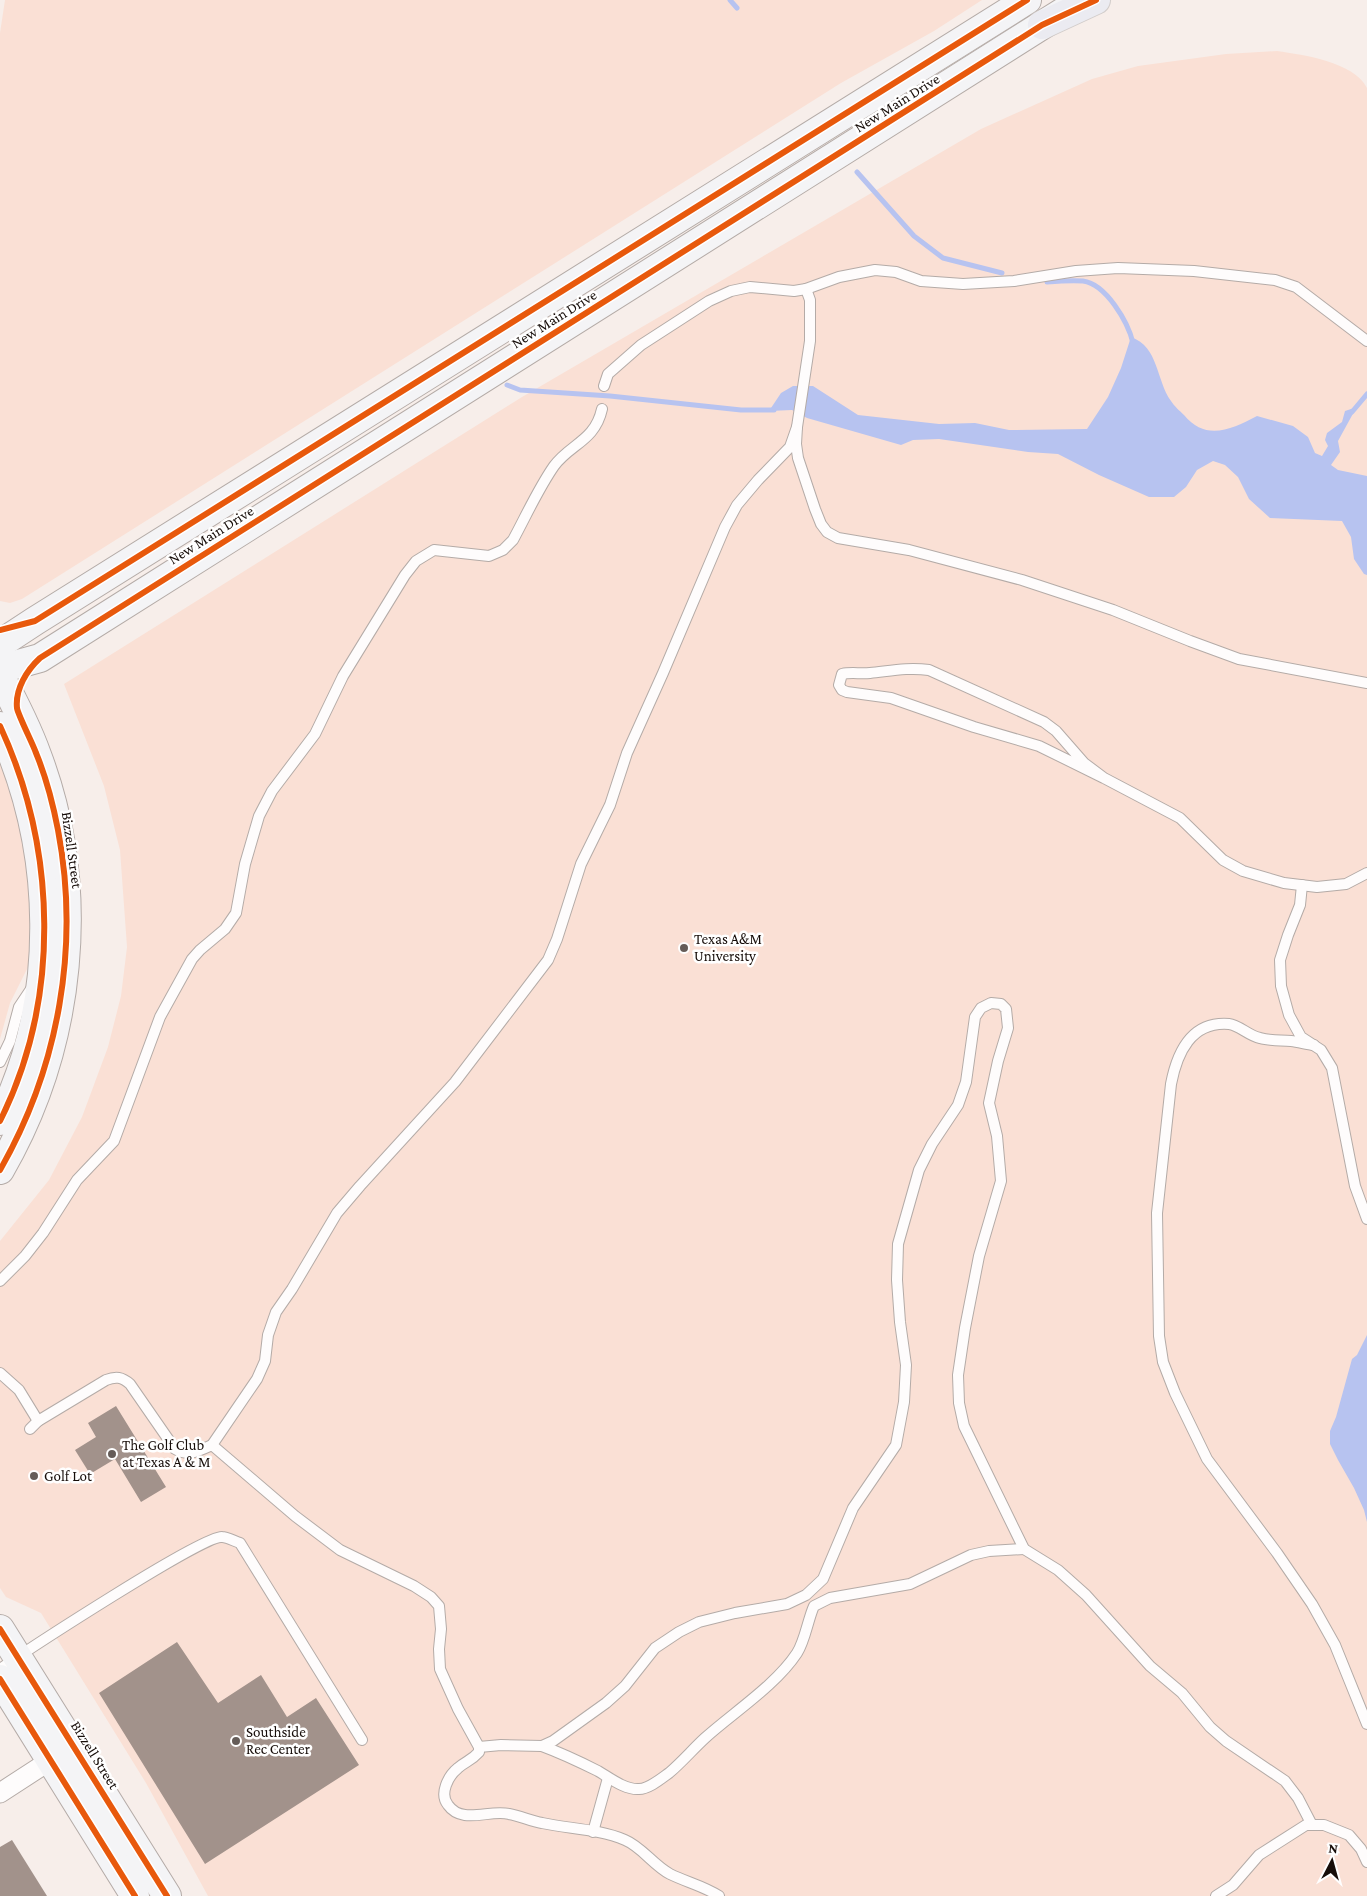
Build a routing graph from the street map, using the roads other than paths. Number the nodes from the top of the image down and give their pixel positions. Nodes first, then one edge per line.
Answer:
1 (1027, 0) edge
2 (1081, 0) edge
3 (1096, 0) edge
4 (1042, 25) junction
5 (667, 224) junction
6 (685, 252) junction
7 (806, 289) junction
8 (1367, 341) edge
9 (604, 386) dead end
10 (602, 409) dead end
11 (797, 427) junction
12 (330, 437) junction
13 (347, 464) junction
14 (35, 621) junction
15 (0, 630) edge
16 (0, 644) edge
17 (40, 658) junction
18 (0, 669) edge
19 (0, 676) edge
20 (1367, 684) edge
21 (8, 717) edge
22 (1104, 778) junction
23 (1367, 873) edge
24 (1302, 885) junction
25 (42, 971) junction
26 (1314, 1045) junction
27 (0, 1062) edge
28 (10, 1104) edge
29 (0, 1170) edge
30 (1367, 1219) edge
31 (0, 1281) edge
32 (0, 1373) edge
33 (38, 1421) junction
34 (30, 1429) dead end
35 (212, 1445) junction
36 (1024, 1549) junction
37 (0, 1629) edge
38 (9, 1663) edge
39 (0, 1679) edge
40 (1367, 1724) edge
41 (362, 1740) dead end
42 (74, 1745) junction
43 (542, 1746) junction
44 (479, 1747) junction
45 (51, 1760) junction
46 (608, 1778) junction
47 (0, 1793) edge
48 (1312, 1825) junction
49 (593, 1832) junction
50 (1367, 1862) edge
51 (135, 1896) edge
52 (167, 1896) edge
53 (719, 1896) edge
54 (1216, 1896) edge

1 - 5 street, New Main Drive
2 - 4 street, New Main Drive
3 - 4 main road
4 - 6 street, New Main Drive
5 - 6 street
5 - 12 street, New Main Drive
6 - 13 street, New Main Drive
7 - 8 lane
7 - 9 lane
7 - 11 lane
10 - 31 lane
11 - 20 lane
11 - 35 lane
12 - 13 street
12 - 14 street, New Main Drive
13 - 17 street, New Main Drive
14 - 15 street
14 - 16 street, New Main Drive
17 - 18 street, New Main Drive
17 - 21 street
19 - 21 street, Bizzell Street
21 - 25 street, Bizzell Street
21 - 28 street, Bizzell Street
22 - 22 lane
22 - 24 lane
23 - 24 lane
24 - 26 lane
25 - 27 lane
25 - 28 street, Bizzell Street
26 - 30 lane
26 - 40 lane
28 - 29 street, Bizzell Street
32 - 33 lane
33 - 34 lane
33 - 35 lane
35 - 44 lane
36 - 43 lane
36 - 46 lane
36 - 48 lane
37 - 38 street, Bizzell Street
38 - 41 lane
38 - 42 street, Bizzell Street
39 - 45 street
42 - 45 street
42 - 52 street, Bizzell Street
43 - 44 lane
43 - 46 lane
44 - 49 lane
45 - 47 street
45 - 51 street
46 - 49 lane
48 - 50 lane
48 - 54 lane
49 - 53 lane

